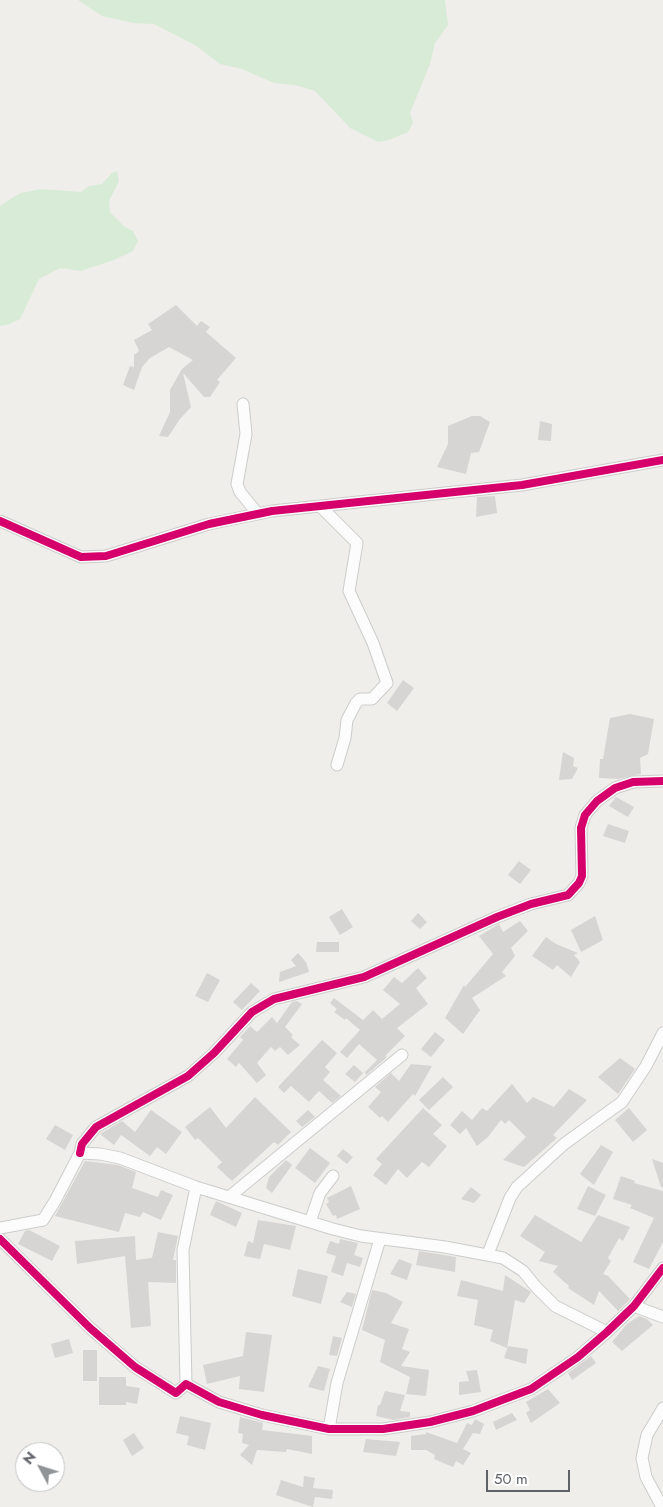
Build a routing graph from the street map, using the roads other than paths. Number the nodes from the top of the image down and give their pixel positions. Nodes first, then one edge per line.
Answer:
1 (243, 404) dead end
2 (663, 460) edge
3 (320, 506) junction
4 (258, 514) junction
5 (0, 521) edge
6 (337, 766) dead end
7 (663, 781) edge
8 (663, 1033) edge
9 (402, 1055) dead end
10 (80, 1153) junction
11 (333, 1176) dead end
12 (196, 1187) junction
13 (229, 1197) junction
14 (310, 1222) junction
15 (0, 1228) edge
16 (380, 1238) junction
17 (0, 1239) edge
18 (488, 1254) junction
19 (663, 1268) edge
20 (634, 1306) junction
21 (663, 1317) edge
22 (607, 1332) junction
23 (186, 1384) junction
24 (663, 1408) edge
25 (329, 1429) junction
26 (662, 1507) edge

1 - 4 street
2 - 3 street
3 - 4 street
3 - 6 street
4 - 5 street
7 - 10 street
8 - 18 street
9 - 13 street
10 - 12 street
10 - 15 street
11 - 14 street
12 - 13 street
12 - 23 street
13 - 14 street
14 - 16 street
16 - 18 street
16 - 25 street
17 - 23 street
18 - 22 street
19 - 20 street
20 - 21 street
20 - 22 street
22 - 25 street
23 - 25 street
24 - 26 street

